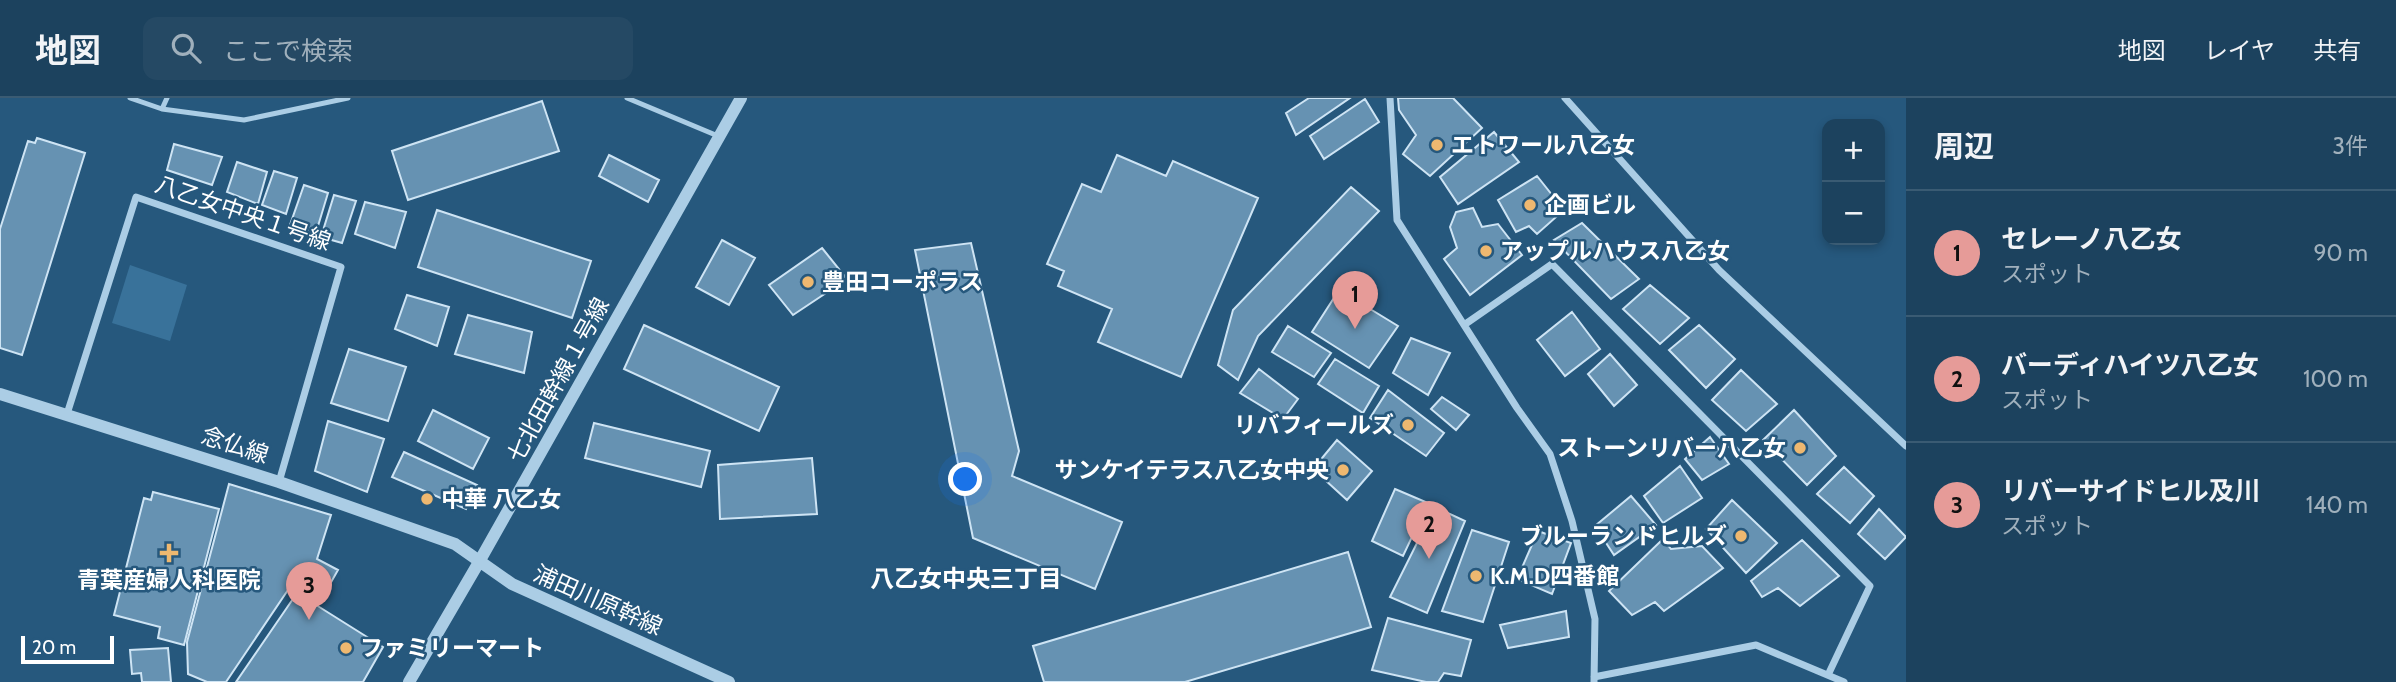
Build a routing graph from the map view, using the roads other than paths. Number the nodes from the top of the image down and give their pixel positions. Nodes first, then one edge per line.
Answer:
1 (130, 98) edge
2 (167, 98) edge
3 (348, 98) edge
4 (627, 98) edge
5 (741, 98) edge
6 (1390, 98) edge
7 (1565, 98) edge
8 (162, 109) junction
9 (719, 137) junction
10 (1464, 325) junction
11 (0, 394) edge
12 (67, 414) junction
13 (1906, 446) edge
14 (279, 482) junction
15 (455, 544) joint
16 (479, 562) junction
17 (1828, 676) junction
18 (1594, 680) edge
19 (409, 682) edge
20 (729, 682) edge
21 (1844, 682) edge

1 - 8 lane
2 - 8 lane
3 - 8 lane
4 - 9 lane
5 - 9 street, 七北田幹線１号線
6 - 10 street
7 - 13 street
9 - 16 street, 七北田幹線１号線
10 - 17 street
10 - 18 street
11 - 12 street, 念仏線
12 - 14 street, 念仏線
12 - 14 street, 八乙女中央１号線
14 - 15 street, 念仏線
15 - 16 street, 浦田川原幹線
16 - 19 street, 七北田幹線１号線
16 - 20 street, 浦田川原幹線
17 - 18 street
17 - 21 street

